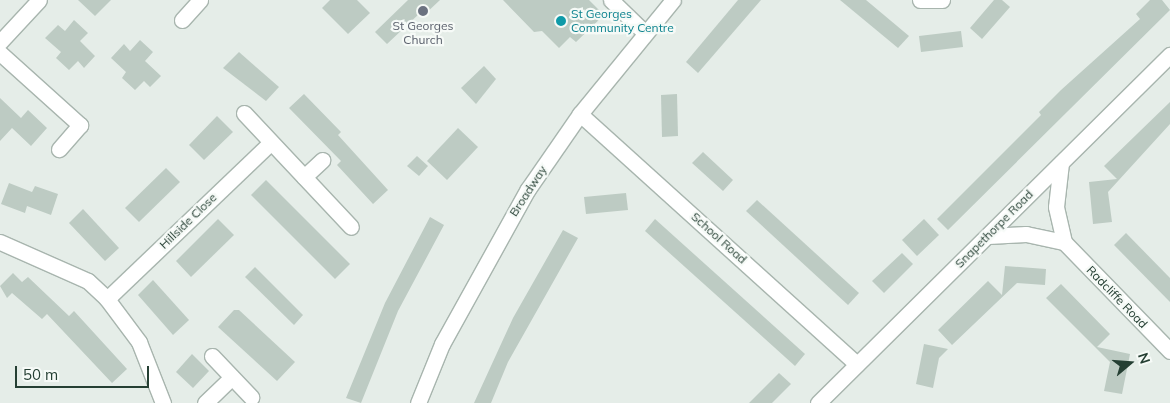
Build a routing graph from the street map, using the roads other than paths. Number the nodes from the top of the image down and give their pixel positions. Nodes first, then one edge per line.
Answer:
1 (39, 0) edge
2 (200, 0) edge
3 (612, 0) edge
4 (673, 0) edge
5 (920, 0) edge
6 (942, 0) edge
7 (182, 20) dead end
8 (645, 33) junction
9 (0, 42) edge
10 (0, 53) edge
11 (1170, 55) edge
12 (244, 113) dead end
13 (580, 114) junction
14 (270, 143) junction
15 (59, 149) dead end
16 (322, 160) dead end
17 (1060, 162) junction
18 (304, 177) junction
19 (351, 227) dead end
20 (988, 236) junction
21 (0, 242) edge
22 (1064, 242) junction
23 (107, 299) junction
24 (1170, 351) edge
25 (212, 356) dead end
26 (857, 364) junction
27 (232, 377) junction
28 (251, 397) dead end
29 (163, 403) edge
30 (205, 403) edge
31 (418, 403) edge
32 (818, 403) edge

1 - 9 street
2 - 7 street
3 - 8 street
4 - 8 street, Broadway
5 - 6 street
8 - 13 street, Broadway
10 - 15 street
11 - 17 street, Snapethorpe Road
12 - 14 street
13 - 26 street, School Road
13 - 31 street, Broadway
14 - 18 street
14 - 23 street, Hillside Close
16 - 18 street
17 - 20 street, Snapethorpe Road
17 - 22 street
18 - 19 street
20 - 22 street
20 - 26 street, Snapethorpe Road
21 - 23 street
22 - 24 street, Radcliffe Road
23 - 29 street
25 - 27 street
26 - 32 street, Snapethorpe Road
27 - 28 street
27 - 30 street

